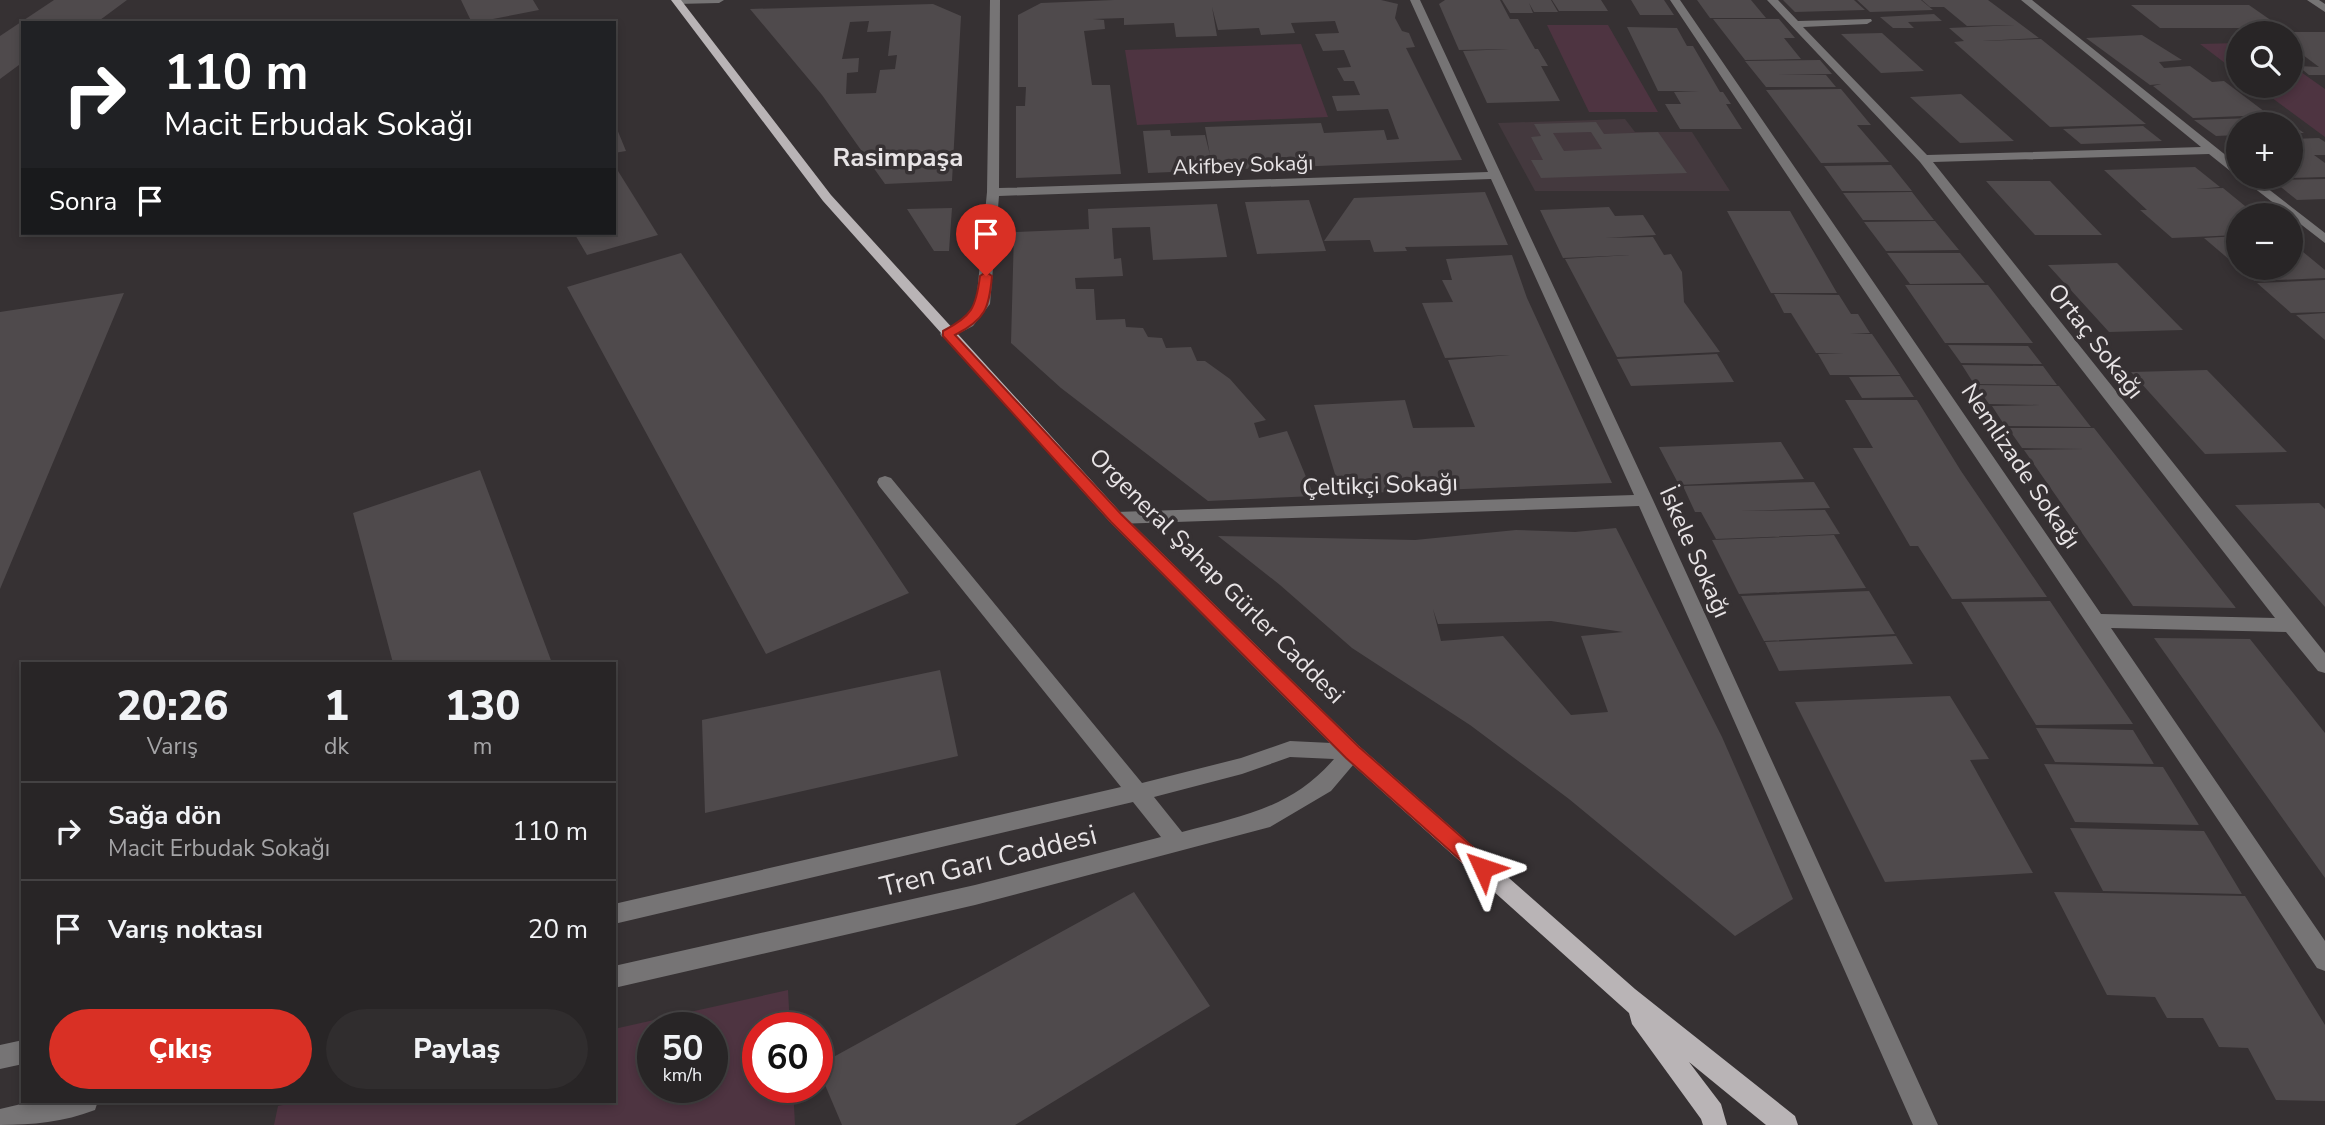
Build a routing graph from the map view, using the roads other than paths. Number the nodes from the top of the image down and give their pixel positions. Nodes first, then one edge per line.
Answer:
1 (719, 0) edge
2 (995, 0) edge
3 (1415, 0) edge
4 (1675, 0) edge
5 (1772, 0) edge
6 (2026, 0) edge
7 (2312, 0) edge
8 (676, 1) edge
9 (2325, 9) edge
10 (1867, 21) dead end
11 (1796, 24) junction
12 (2212, 150) junction
13 (1924, 159) junction
14 (2226, 161) edge
15 (1495, 176) junction
16 (2261, 189) edge
17 (993, 192) junction
18 (2325, 239) edge
19 (947, 334) junction
20 (885, 482) dead end
21 (1645, 500) junction
22 (1116, 518) junction
23 (2096, 621) junction
24 (2291, 625) junction
25 (2325, 666) edge
26 (1353, 752) junction
27 (1137, 792) junction
28 (1179, 843) junction
29 (616, 914) edge
30 (2325, 960) edge
31 (616, 977) edge
32 (1627, 997) junction
33 (21, 1052) edge
34 (0, 1057) edge
35 (77, 1103) edge
36 (0, 1121) edge
37 (1715, 1125) edge
38 (1786, 1125) edge
39 (1926, 1125) edge

1 - 8 street
2 - 17 street
3 - 15 street, İskele Sokağı
4 - 23 street, Nemlizade Sokağı
5 - 11 street, Ortaç Sokağı
6 - 12 street
7 - 9 street
8 - 19 main road, Orgeneral Şahap Gürler Caddesi
10 - 11 street
11 - 13 street, Ortaç Sokağı
12 - 13 street
12 - 14 street
13 - 24 street, Ortaç Sokağı
15 - 17 street, Akifbey Sokağı
15 - 21 street, İskele Sokağı
16 - 18 street
17 - 19 street
19 - 22 main road, Orgeneral Şahap Gürler Caddesi
20 - 27 street
21 - 22 street, Çeltikçi Sokağı
21 - 39 street, İskele Sokağı
22 - 26 main road, Orgeneral Şahap Gürler Caddesi
23 - 24 street
23 - 30 street, Nemlizade Sokağı
24 - 25 street, Ortaç Sokağı
26 - 27 street
26 - 28 street, Tren Garı Caddesi
26 - 32 main road, Orgeneral Şahap Gürler Caddesi
27 - 28 street
27 - 29 street
28 - 31 street, Tren Garı Caddesi
32 - 37 main road
32 - 38 main road, Orgeneral Şahap Gürler Caddesi
33 - 34 street
35 - 36 street

